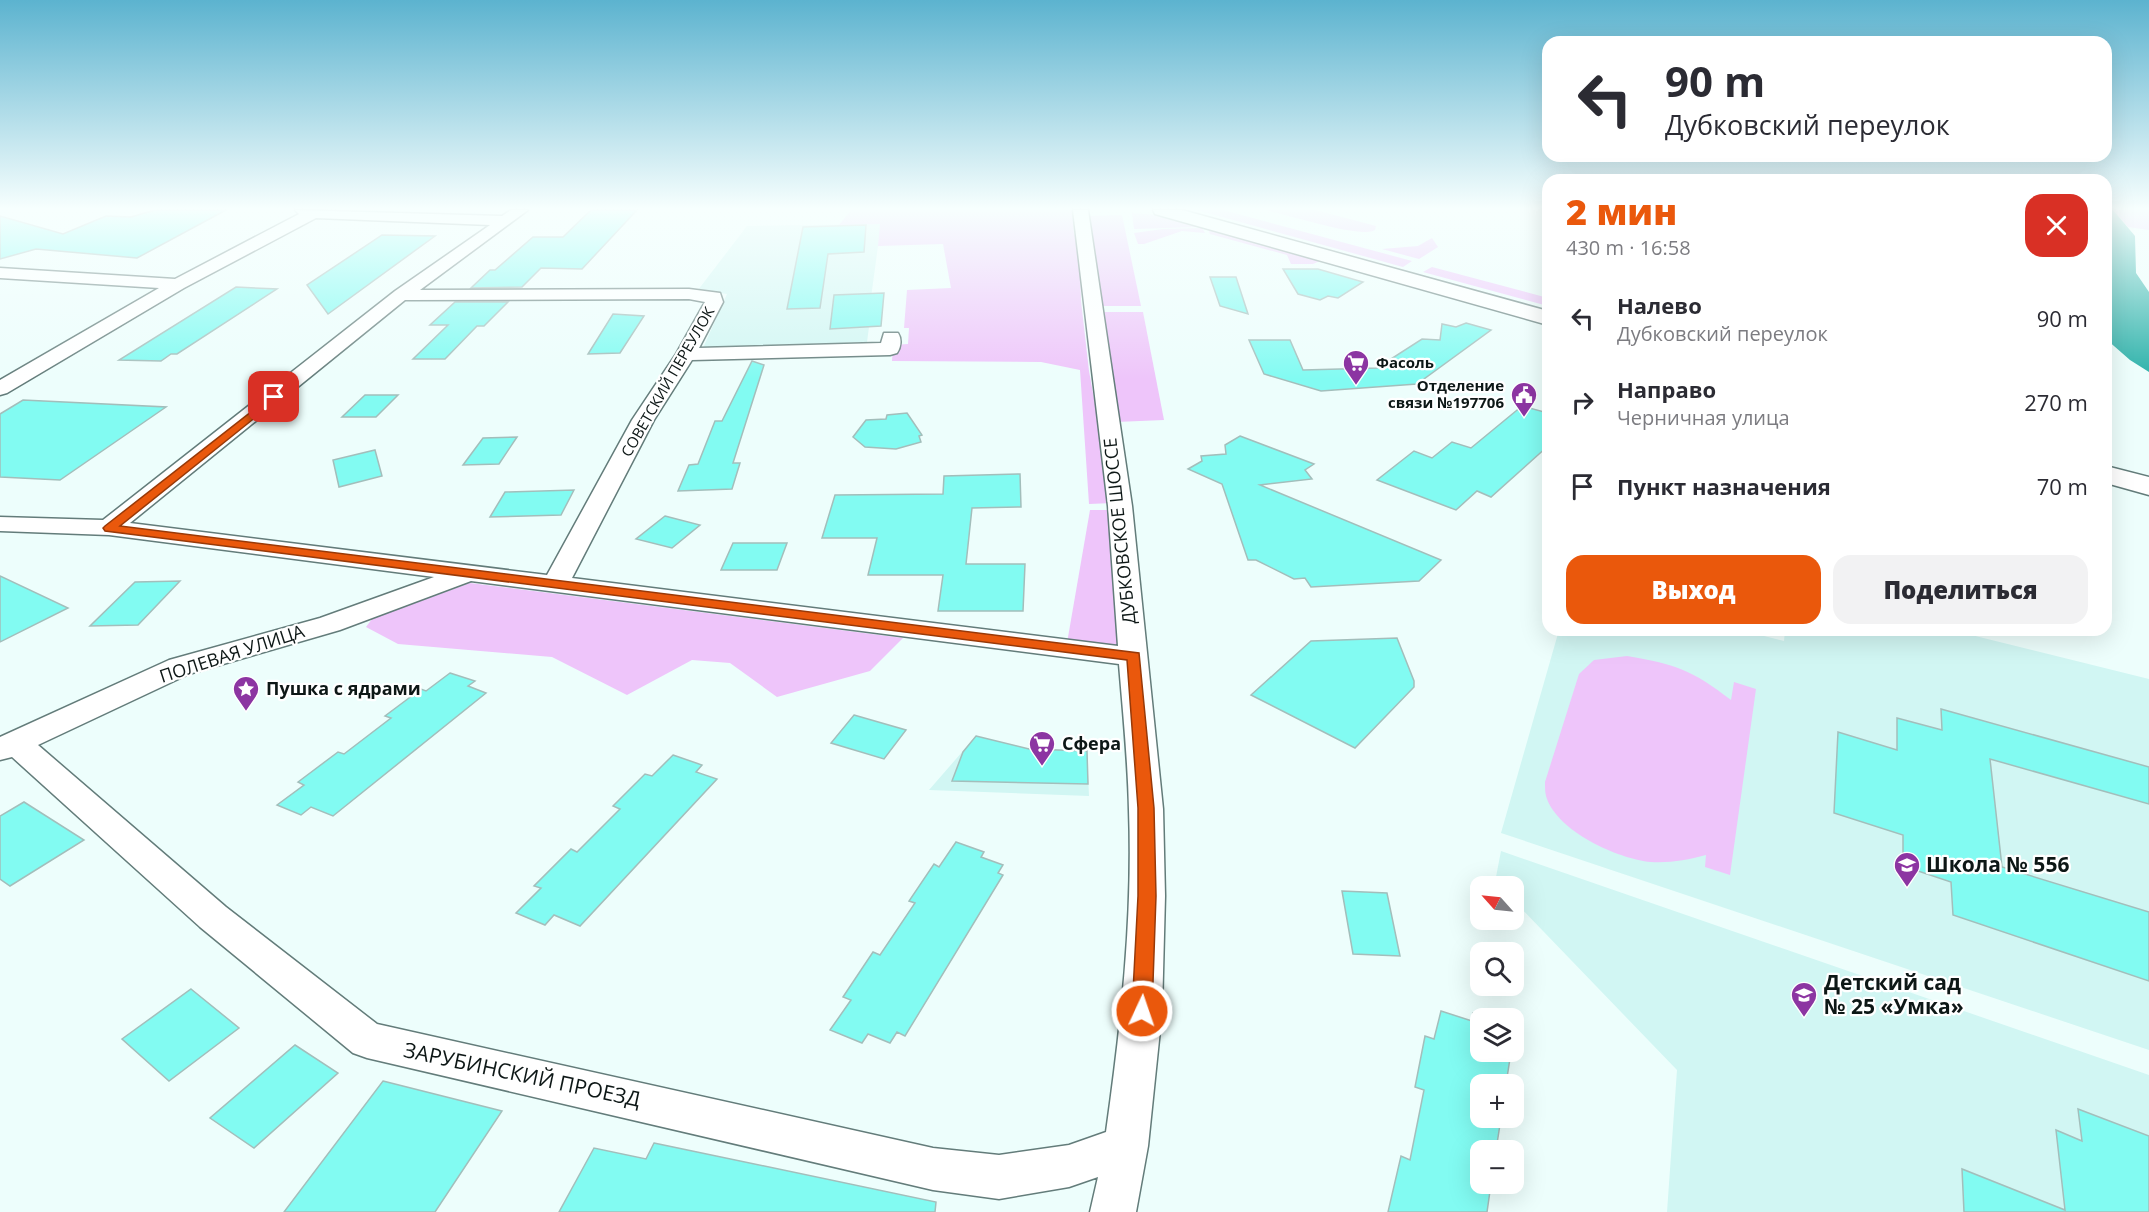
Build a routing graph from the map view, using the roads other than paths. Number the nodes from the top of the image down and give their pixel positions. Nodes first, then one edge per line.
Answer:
1 (210, 267) edge
2 (442, 267) edge
3 (1088, 267) edge
4 (1364, 267) edge
5 (1397, 267) edge
6 (0, 273) edge
7 (178, 284) junction
8 (401, 296) junction
9 (1542, 306) edge
10 (1542, 316) edge
11 (891, 337) dead end
12 (686, 354) junction
13 (0, 388) edge
14 (2112, 464) edge
15 (2149, 474) edge
16 (2112, 476) edge
17 (2149, 486) edge
18 (0, 524) edge
19 (109, 528) junction
20 (470, 573) junction
21 (556, 583) junction
22 (1134, 657) junction
23 (7, 746) edge
24 (1126, 1146) junction
25 (1113, 1212) edge

1 - 7 street
2 - 8 street
3 - 22 street, ДУБКОВСКОЕ ШОССЕ
4 - 10 main road
5 - 9 main road
6 - 7 street
7 - 13 street
8 - 12 street, СОВЕТСКИЙ ПЕРЕУЛОК
8 - 19 street
11 - 12 street
12 - 21 street, СОВЕТСКИЙ ПЕРЕУЛОК
14 - 15 main road
16 - 17 main road
18 - 19 street
19 - 20 street
20 - 21 street
20 - 23 street, ПОЛЕВАЯ УЛИЦА
21 - 22 street
22 - 24 street, ДУБКОВСКОЕ ШОССЕ
23 - 24 street, ЗАРУБИНСКИЙ ПРОЕЗД
24 - 25 street, ДУБКОВСКОЕ ШОССЕ

